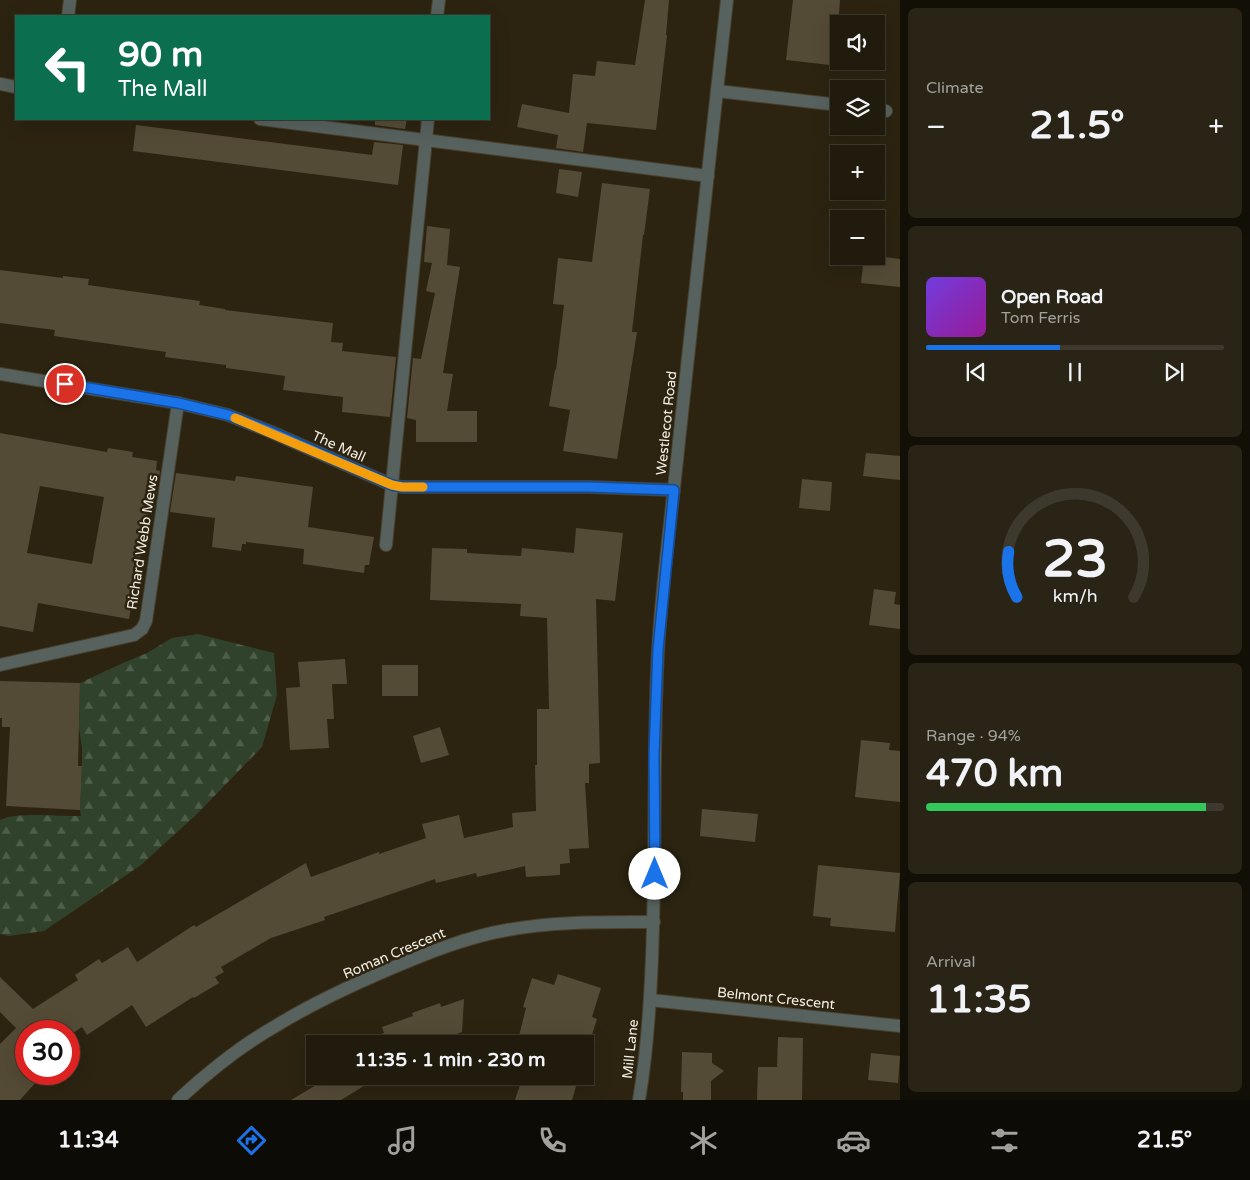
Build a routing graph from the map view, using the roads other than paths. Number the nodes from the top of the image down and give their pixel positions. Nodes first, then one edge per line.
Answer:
1 (70, 0) edge
2 (439, 0) edge
3 (727, 0) edge
4 (68, 15) edge
5 (438, 15) edge
6 (0, 84) edge
7 (15, 87) edge
8 (717, 91) junction
9 (830, 104) edge
10 (268, 120) edge
11 (428, 120) edge
12 (426, 141) junction
13 (708, 176) junction
14 (0, 374) edge
15 (178, 403) junction
16 (392, 485) junction
17 (674, 490) junction
18 (386, 545) dead end
19 (0, 665) edge
20 (654, 922) junction
21 (650, 1000) junction
22 (900, 1026) edge
23 (178, 1100) edge
24 (639, 1100) edge

1 - 4 street
2 - 5 street
3 - 8 street, Westlecot Road
6 - 7 street
8 - 9 street
8 - 13 street, Westlecot Road
10 - 12 street
11 - 12 street
12 - 13 street
12 - 16 street
13 - 17 street, Westlecot Road
14 - 15 street, The Mall
15 - 16 street, The Mall
15 - 19 street, Richard Webb Mews
16 - 17 street, The Mall
16 - 18 street
17 - 20 street, Westlecot Road
20 - 21 street, Westlecot Road
20 - 23 street, Roman Crescent
21 - 22 street, Belmont Crescent
21 - 24 street, Mill Lane

